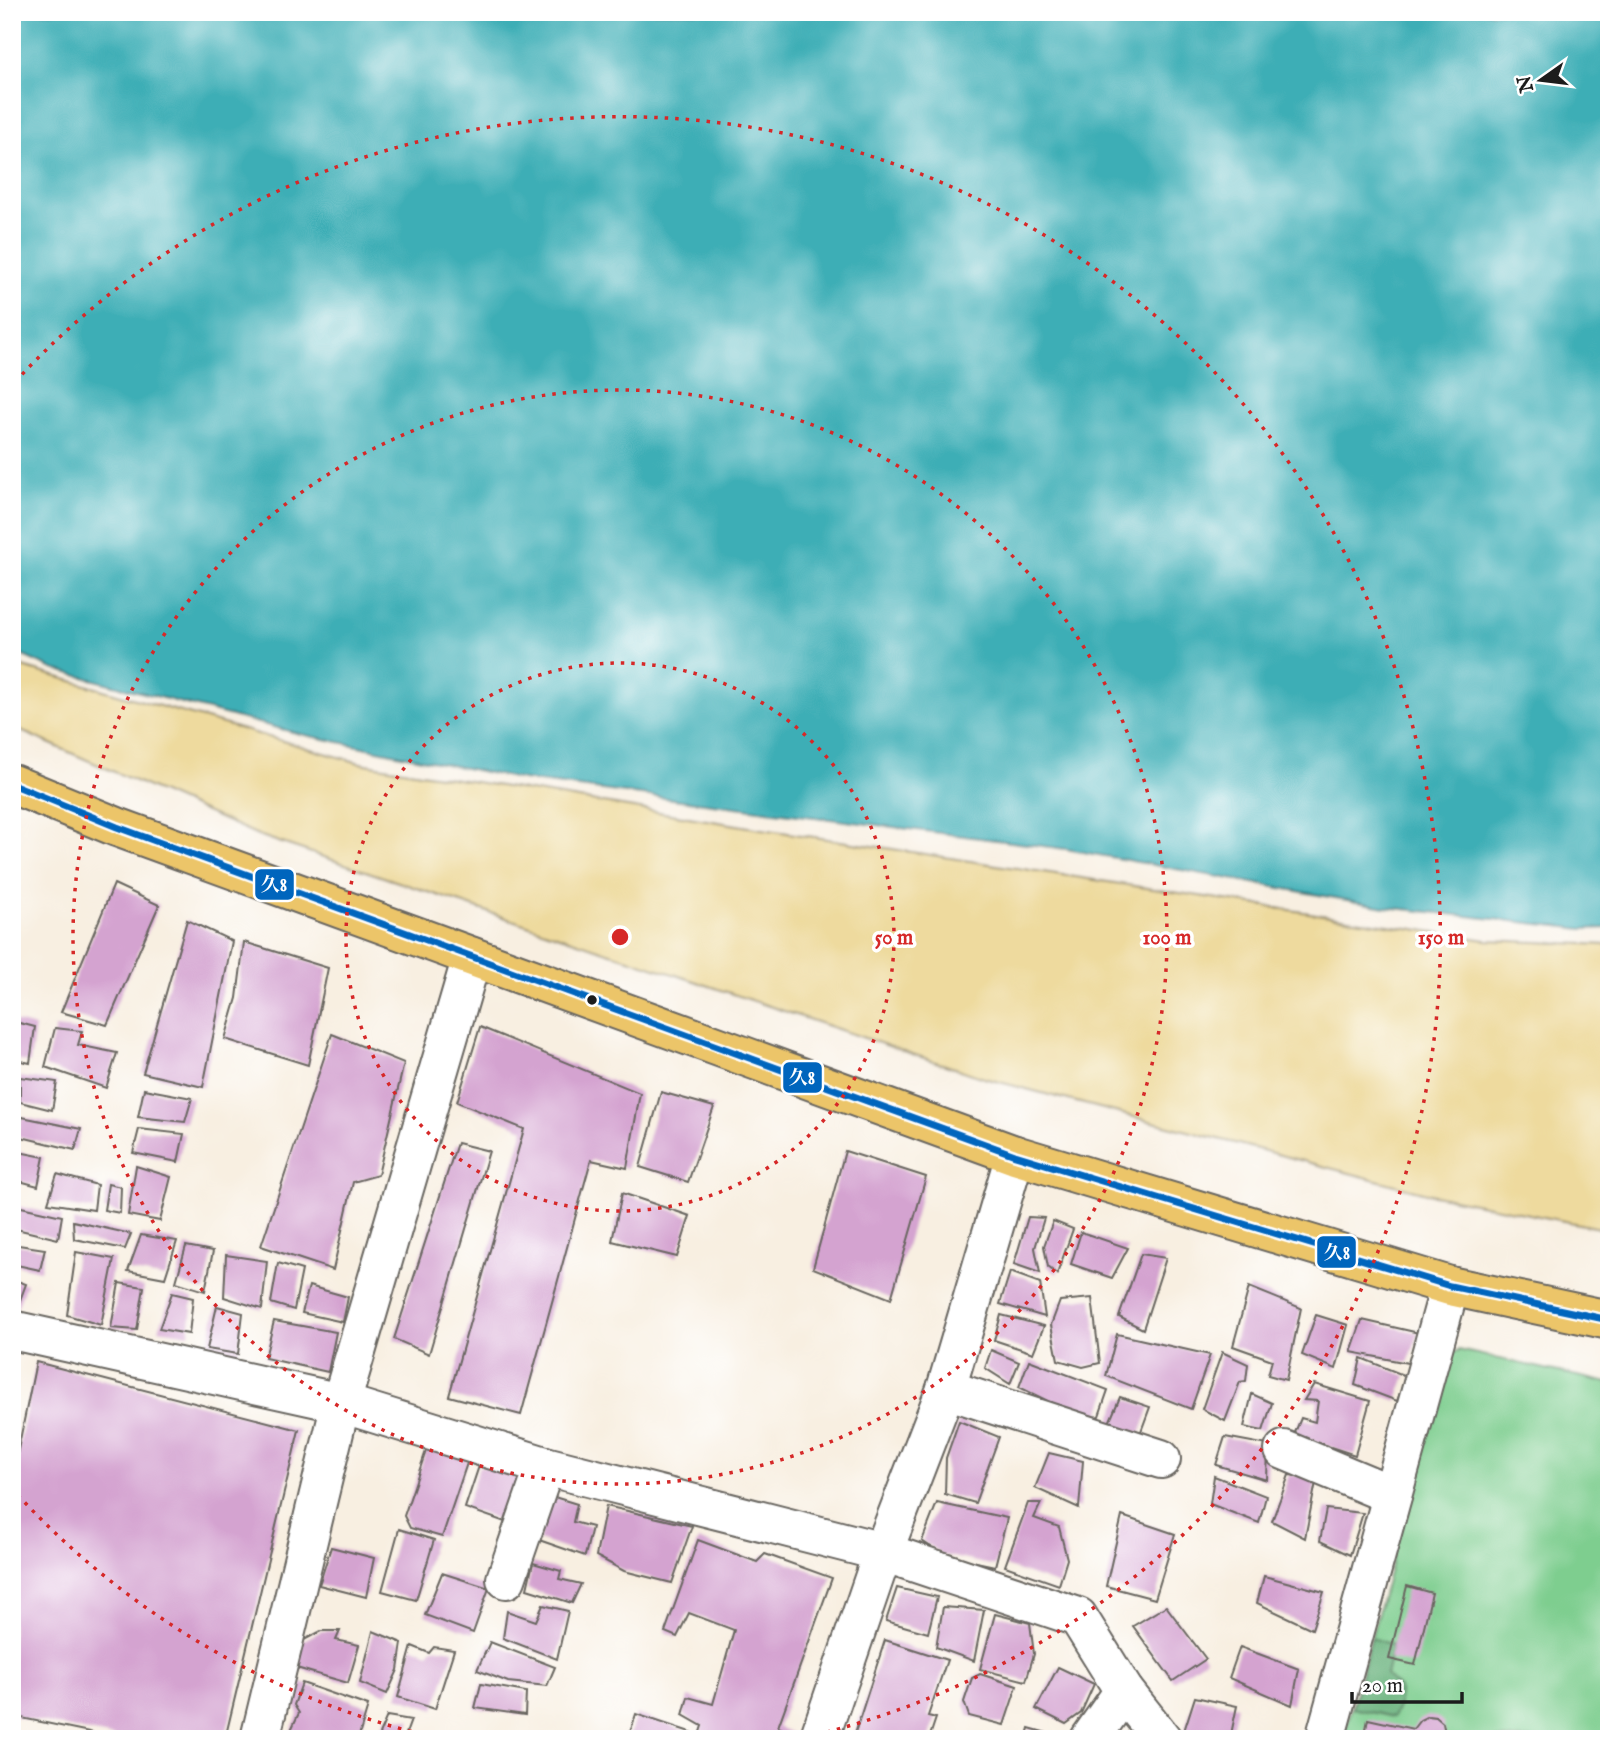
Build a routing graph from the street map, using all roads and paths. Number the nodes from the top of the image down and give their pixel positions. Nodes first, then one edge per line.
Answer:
1 (12, 784) edge
2 (472, 957) junction
3 (1015, 1155) junction
4 (1450, 1286) junction
5 (1609, 1320) edge
6 (12, 1330) edge
7 (946, 1388) junction
8 (341, 1403) junction
9 (1284, 1450) dead end
10 (1161, 1459) dead end
11 (545, 1465) junction
12 (1392, 1495) junction
13 (883, 1552) junction
14 (506, 1578) dead end
15 (1125, 1691) junction
16 (260, 1739) edge
17 (819, 1739) edge
18 (1090, 1739) edge
19 (1162, 1739) edge
20 (1325, 1739) edge

1 - 2 main road
2 - 3 main road
2 - 8 street
3 - 4 main road
3 - 7 street
4 - 5 main road
4 - 12 street
6 - 8 street
7 - 10 street
7 - 13 street
8 - 11 street
8 - 16 street
9 - 12 street
11 - 13 street
11 - 14 street
12 - 20 street
13 - 15 street
13 - 17 street
15 - 18 street
15 - 19 street

